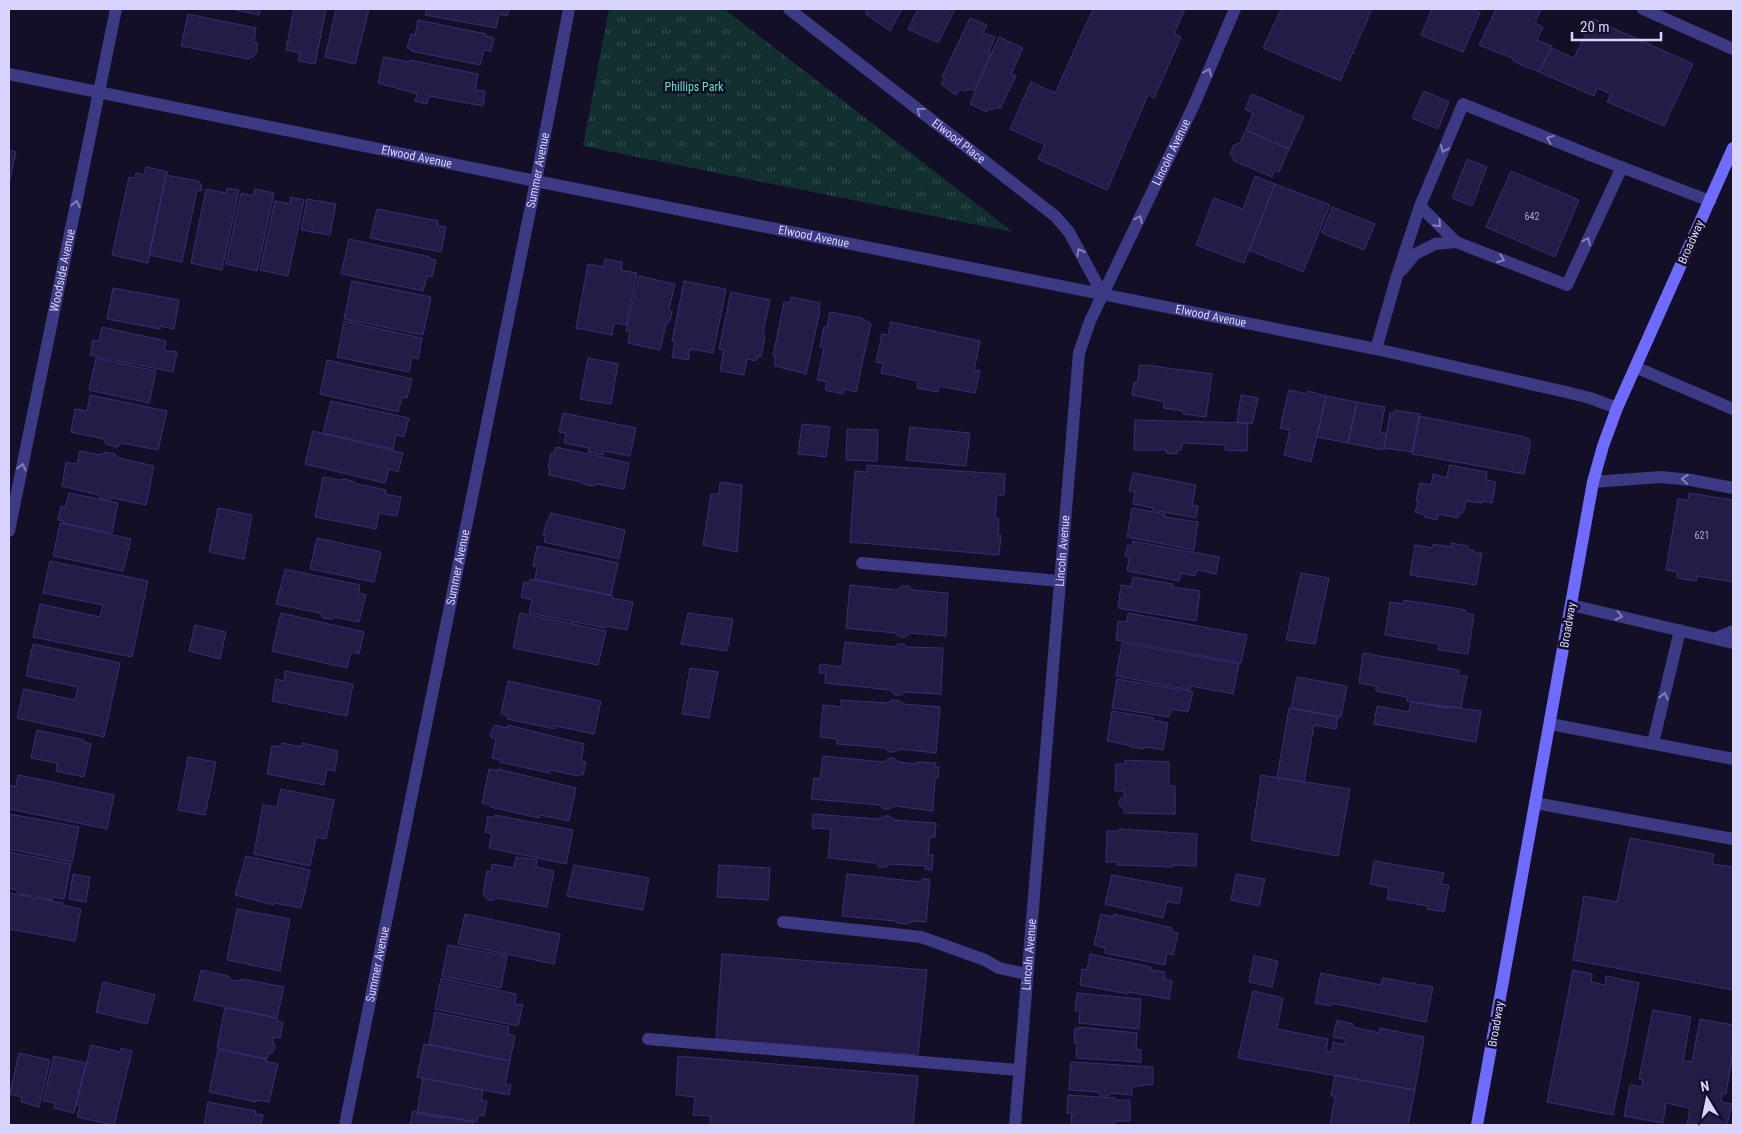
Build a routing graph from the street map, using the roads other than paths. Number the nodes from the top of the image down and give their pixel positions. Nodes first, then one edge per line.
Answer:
1 (116, 9) edge
2 (569, 9) edge
3 (789, 9) edge
4 (1235, 9) edge
5 (1643, 9) edge
6 (1733, 49) edge
7 (9, 74) edge
8 (99, 92) junction
9 (1733, 148) edge
10 (1622, 167) junction
11 (536, 181) junction
12 (1710, 200) junction
13 (1420, 206) junction
14 (1456, 242) junction
15 (1397, 276) junction
16 (1103, 295) junction
17 (1376, 349) junction
18 (1636, 367) junction
19 (1617, 408) junction
20 (1733, 409) edge
21 (1593, 482) junction
22 (1733, 488) edge
23 (9, 532) edge
24 (862, 563) dead end
25 (1059, 580) junction
26 (1571, 604) junction
27 (1680, 630) junction
28 (1733, 631) edge
29 (1716, 638) junction
30 (1733, 643) edge
31 (1550, 724) junction
32 (1653, 743) junction
33 (1733, 759) edge
34 (1536, 803) junction
35 (1733, 839) edge
36 (783, 922) dead end
37 (1027, 974) junction
38 (648, 1039) dead end
39 (1019, 1070) junction
40 (345, 1125) edge
41 (1015, 1125) edge
42 (1477, 1125) edge

1 - 8 street, Woodside Avenue
2 - 11 street, Summer Avenue
16 -> 3 street, Elwood Place
16 -> 4 street, Lincoln Avenue
5 - 6 street
7 - 8 street, Elwood Avenue
8 - 11 street, Elwood Avenue
23 -> 8 street, Woodside Avenue
9 - 12 main road, Broadway
10 - 12 street
10 -> 13 street
14 -> 10 street
11 - 16 street, Elwood Avenue
11 - 40 street, Summer Avenue
12 - 18 main road, Broadway
13 -> 14 street
13 - 15 street
14 - 15 street
15 - 17 street
16 - 17 street, Elwood Avenue
16 - 25 street, Lincoln Avenue
17 - 19 street, Elwood Avenue
18 - 19 main road, Broadway
18 - 20 street
19 - 21 main road, Broadway
22 -> 21 street
21 - 26 main road, Broadway
24 - 25 street
25 - 37 street, Lincoln Avenue
26 -> 27 street
26 - 31 main road, Broadway
27 - 29 street
32 -> 27 street
28 - 29 street
29 - 30 street
31 - 32 street
31 - 34 main road, Broadway
32 - 33 street
34 - 35 street
34 - 42 main road, Broadway
36 - 37 street
37 - 39 street, Lincoln Avenue
38 - 39 street
39 - 41 street, Lincoln Avenue

